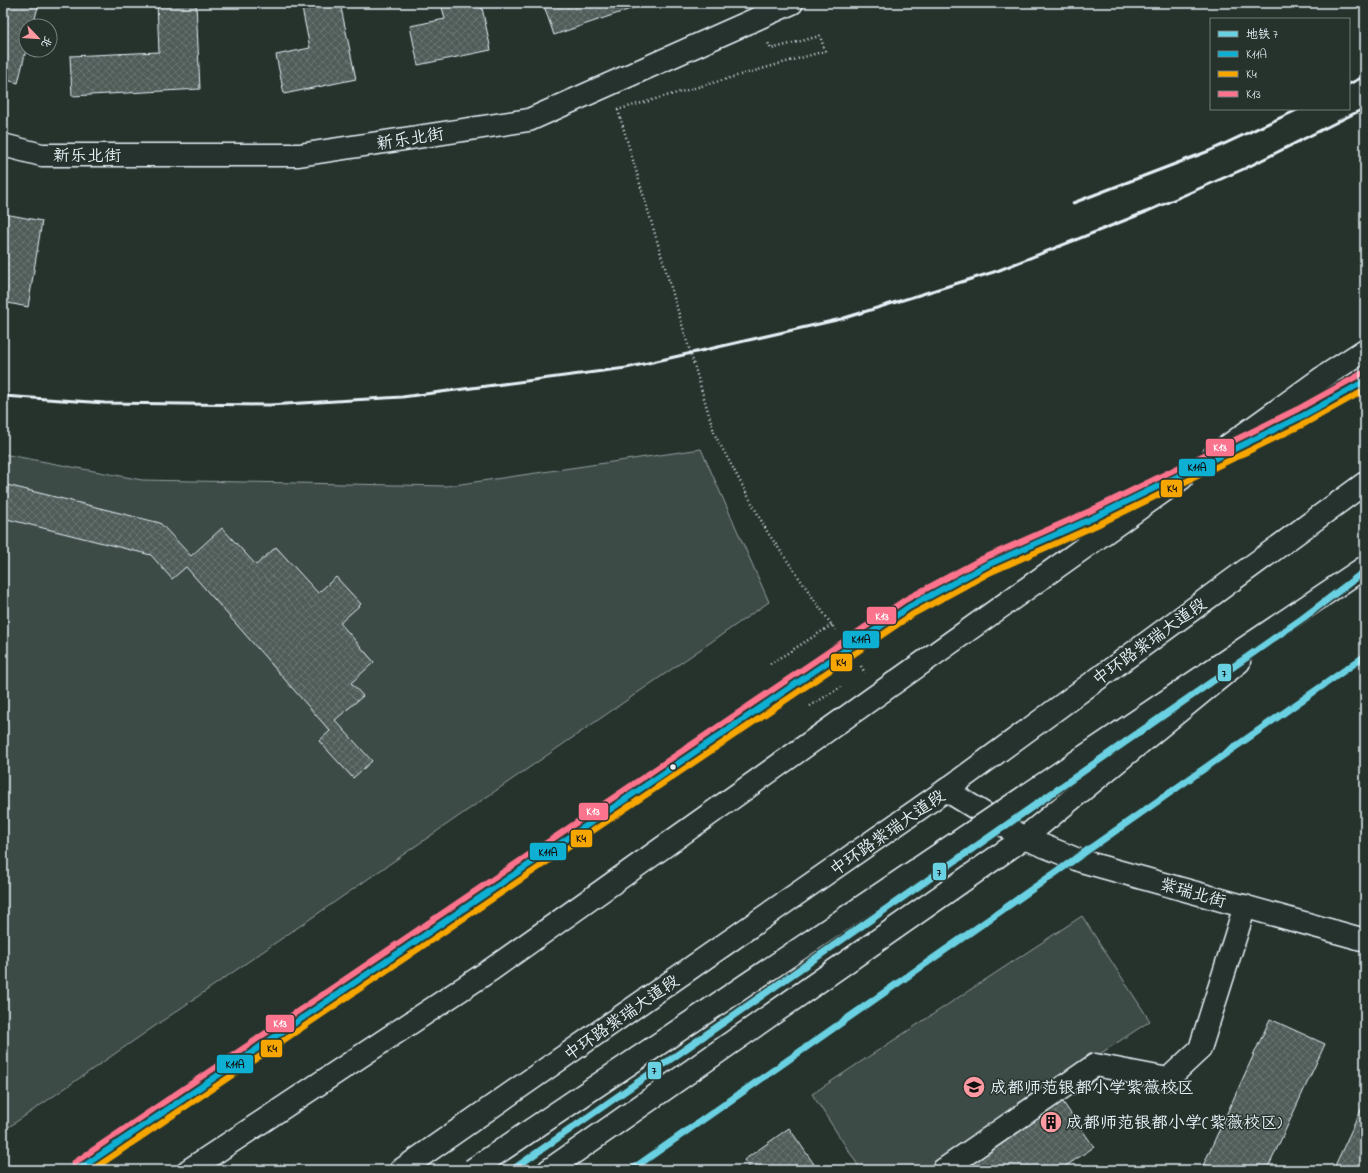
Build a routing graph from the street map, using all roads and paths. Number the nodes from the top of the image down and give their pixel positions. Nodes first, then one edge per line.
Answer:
1 (792, 3) edge
2 (771, 49) dead end
3 (618, 110) junction
4 (610, 112) dead end
5 (3, 145) edge
6 (1365, 350) edge
7 (1365, 381) edge
8 (1365, 483) edge
9 (1365, 559) edge
10 (1365, 567) edge
11 (832, 625) junction
12 (840, 637) dead end
13 (857, 661) dead end
14 (770, 664) dead end
15 (859, 677) dead end
16 (847, 684) dead end
17 (810, 706) dead end
18 (946, 790) junction
19 (1024, 838) junction
20 (1245, 906) junction
21 (1365, 940) edge
22 (78, 1170) edge
23 (189, 1170) edge
24 (401, 1170) edge
25 (472, 1170) edge
26 (549, 1170) edge
27 (943, 1170) edge

1 - 5 main road, 新乐北街
2 - 3 path
3 - 4 path
3 - 11 path, bridge
6 - 23 main road, bridge
7 - 22 lane, bridge
8 - 18 main road, 中环路紫瑞大道段
9 - 19 main road
10 - 25 main road, bridge
11 - 12 path, bridge
11 - 14 path
13 - 15 path, bridge
16 - 17 path
18 - 19 main road, 紫瑞北街
18 - 24 main road, 中环路紫瑞大道段
19 - 20 main road, 紫瑞北街
19 - 26 main road
20 - 21 main road, 紫瑞北街
20 - 27 main road

